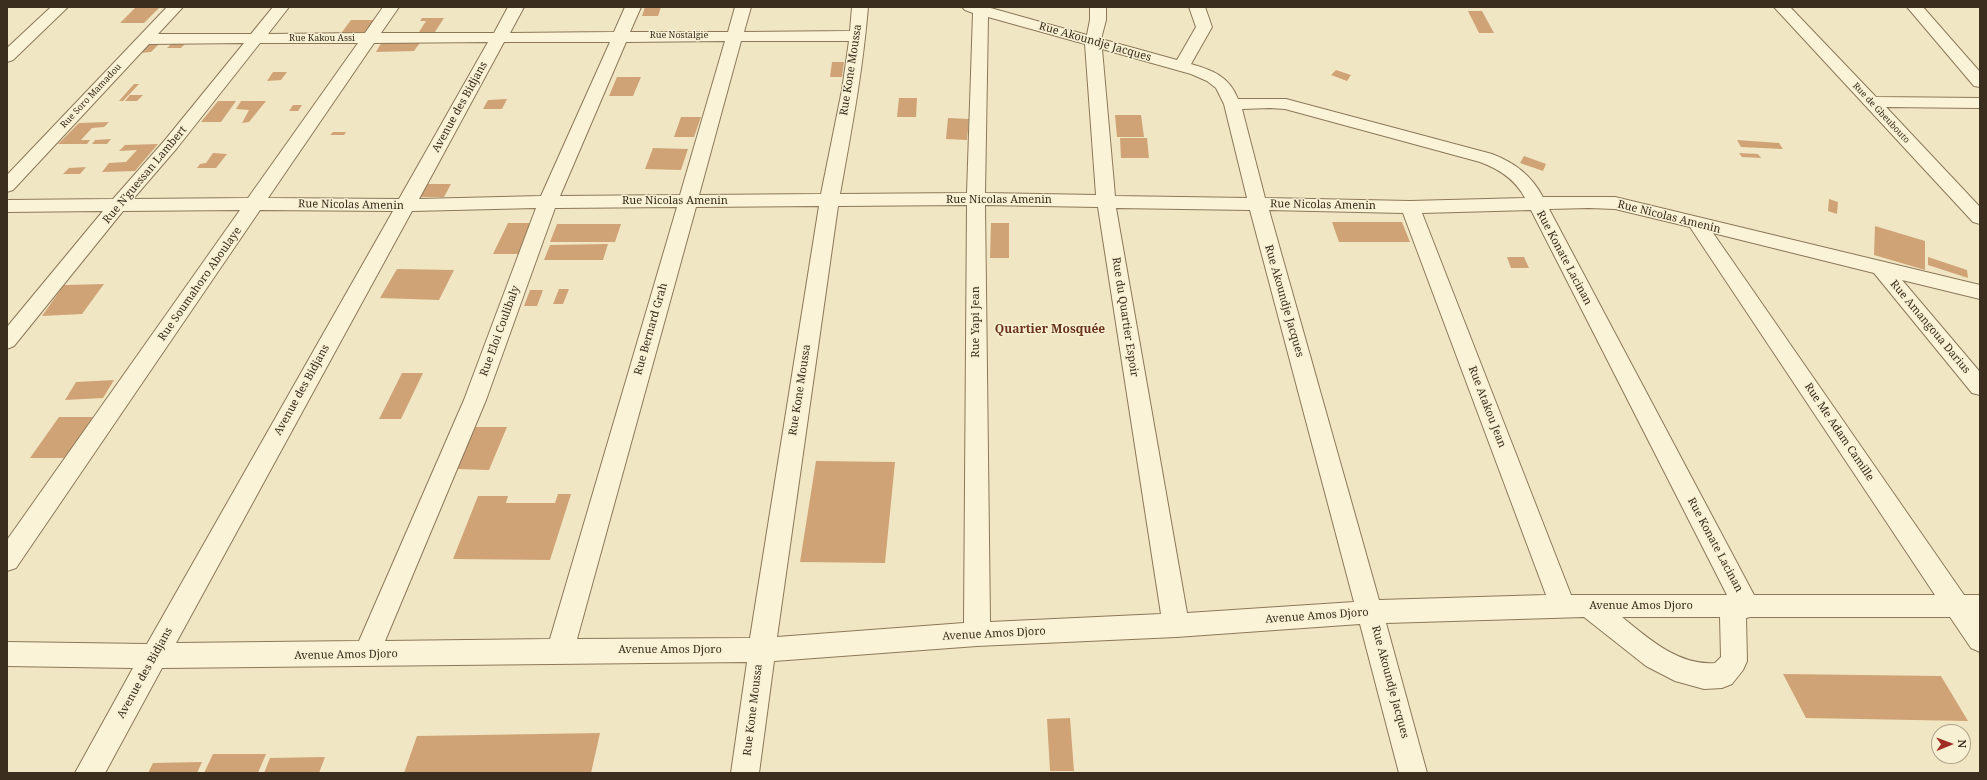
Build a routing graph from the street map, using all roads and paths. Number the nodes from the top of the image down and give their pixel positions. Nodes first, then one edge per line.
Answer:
1 (60, 7) edge
2 (175, 7) edge
3 (281, 7) edge
4 (391, 7) edge
5 (516, 7) edge
6 (633, 7) edge
7 (743, 7) edge
8 (860, 7) edge
9 (1098, 7) edge
10 (1197, 7) edge
11 (1782, 7) edge
12 (1915, 7) edge
13 (976, 9) edge
14 (620, 36) junction
15 (735, 36) junction
16 (858, 36) junction
17 (499, 37) junction
18 (256, 38) junction
19 (370, 38) junction
20 (145, 39) junction
21 (1093, 41) junction
22 (7, 57) edge
23 (1181, 66) junction
24 (1980, 82) edge
25 (1870, 102) junction
26 (1980, 103) edge
27 (1232, 104) junction
28 (7, 186) edge
29 (976, 199) junction
30 (829, 200) junction
31 (688, 201) junction
32 (1106, 201) junction
33 (548, 202) junction
34 (256, 204) junction
35 (1256, 204) junction
36 (1536, 204) junction
37 (118, 205) junction
38 (405, 205) junction
39 (7, 206) edge
40 (1410, 207) junction
41 (1980, 218) edge
42 (1698, 224) junction
43 (1880, 267) junction
44 (1980, 292) edge
45 (7, 341) edge
46 (1980, 387) edge
47 (7, 560) edge
48 (1563, 606) junction
49 (1589, 606) junction
50 (1740, 606) junction
51 (1969, 606) edge
52 (1371, 612) junction
53 (1176, 625) junction
54 (977, 634) junction
55 (1980, 640) edge
56 (761, 650) junction
57 (560, 651) junction
58 (7, 654) edge
59 (366, 655) junction
60 (154, 656) junction
61 (89, 773) edge
62 (745, 773) edge
63 (1413, 773) edge

1 - 22 street
2 - 20 street, Rue Soro Mamadou
3 - 18 street, Rue N'guessan Lambert
4 - 19 street, Rue Soumahoro Aboulaye
5 - 17 street, Avenue des Bidjans
6 - 14 street, Rue Eloi Coulibaly
7 - 15 street, Rue Bernard Grah
8 - 16 street, Rue Kone Moussa
9 - 21 street, Rue du Quartier Espoir
10 - 23 street
11 - 25 street, Rue de Gbeubouto
12 - 24 street
13 - 21 street, Rue Akoundje Jacques
13 - 29 street, Rue Yapi Jean
14 - 15 street, Rue Nostalgie
14 - 17 street, Rue Nostalgie
14 - 33 street, Rue Eloi Coulibaly
15 - 16 street, Rue Nostalgie
15 - 31 street, Rue Bernard Grah
16 - 30 street, Rue Kone Moussa
17 - 19 street, Rue Kakou Assi
17 - 38 street, Avenue des Bidjans
18 - 19 street, Rue Kakou Assi
18 - 20 street, Rue Kakou Assi
18 - 37 street, Rue N'guessan Lambert
19 - 34 street, Rue Soumahoro Aboulaye
20 - 28 street, Rue Soro Mamadou
21 - 23 street, Rue Akoundje Jacques
21 - 32 street, Rue du Quartier Espoir
23 - 27 street, Rue Akoundje Jacques
25 - 26 street
25 - 41 street, Rue de Gbeubouto
27 - 35 street, Rue Akoundje Jacques
27 - 36 street, Rue Konate Lacinan
29 - 30 street, Rue Nicolas Amenin
29 - 32 street, Rue Nicolas Amenin
29 - 54 street, Rue Yapi Jean
30 - 31 street, Rue Nicolas Amenin
30 - 56 street, Rue Kone Moussa
31 - 33 street, Rue Nicolas Amenin
31 - 57 street, Rue Bernard Grah
32 - 35 street, Rue Nicolas Amenin
32 - 53 street, Rue du Quartier Espoir
33 - 38 street, Rue Nicolas Amenin
33 - 59 street, Rue Eloi Coulibaly
34 - 37 street, Rue Nicolas Amenin
34 - 38 street, Rue Nicolas Amenin
34 - 47 street, Rue Soumahoro Aboulaye
35 - 40 street, Rue Nicolas Amenin
35 - 52 street, Rue Akoundje Jacques
36 - 40 street, Rue Nicolas Amenin
36 - 42 street, Rue Nicolas Amenin
36 - 50 street, Rue Konate Lacinan
37 - 39 street, Rue Nicolas Amenin
37 - 45 street, Rue N'guessan Lambert
38 - 60 street, Avenue des Bidjans
40 - 48 street, Rue Atakou Jean
42 - 43 street, Rue Nicolas Amenin
42 - 51 street, Rue Me Adam Camille
43 - 44 street, Rue Nicolas Amenin
43 - 46 street, Rue Amangoua Darius
48 - 49 street, Avenue Amos Djoro
48 - 52 street, Avenue Amos Djoro
49 - 50 street, Avenue Amos Djoro
49 - 50 street
50 - 51 street, Avenue Amos Djoro
51 - 55 street, Rue Me Adam Camille
52 - 53 street, Avenue Amos Djoro
52 - 63 street, Rue Akoundje Jacques
53 - 54 street, Avenue Amos Djoro
54 - 56 street, Avenue Amos Djoro
56 - 57 street, Avenue Amos Djoro
56 - 62 street, Rue Kone Moussa
57 - 59 street, Avenue Amos Djoro
58 - 60 street, Avenue Amos Djoro
59 - 60 street, Avenue Amos Djoro
60 - 61 street, Avenue des Bidjans

